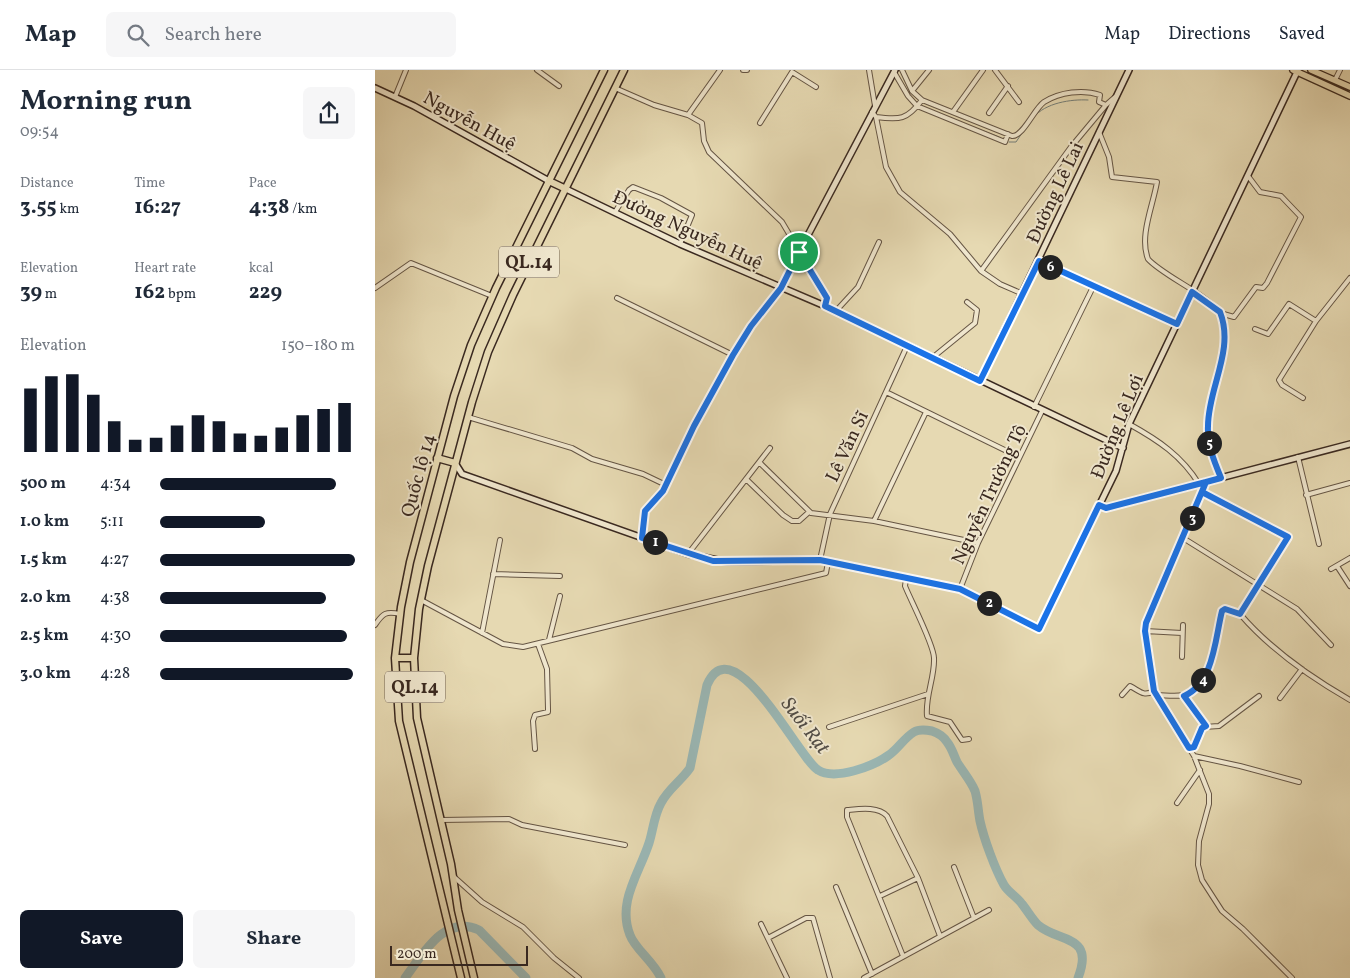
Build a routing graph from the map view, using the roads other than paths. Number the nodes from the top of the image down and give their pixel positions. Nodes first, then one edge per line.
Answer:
1 (406, 70) edge
2 (537, 70) edge
3 (604, 70) edge
4 (624, 70) edge
5 (720, 70) edge
6 (743, 70) edge
7 (747, 70) edge
8 (869, 70) edge
9 (902, 70) edge
10 (929, 70) edge
11 (983, 70) edge
12 (995, 70) edge
13 (1129, 70) edge
14 (1311, 70) edge
15 (1340, 70) edge
16 (895, 71) edge
17 (1296, 71) edge
18 (788, 72) edge
19 (1335, 80) junction
20 (559, 86) dead end
21 (1008, 86) junction
22 (816, 87) dead end
23 (1350, 87) edge
24 (375, 88) edge
25 (615, 88) junction
26 (913, 91) junction
27 (1118, 95) junction
28 (1350, 96) edge
29 (395, 97) junction
30 (922, 100) junction
31 (1019, 102) dead end
32 (1106, 105) junction
33 (875, 106) junction
34 (917, 106) junction
35 (871, 112) junction
36 (953, 112) junction
37 (989, 113) dead end
38 (688, 115) junction
39 (876, 117) junction
40 (760, 123) dead end
41 (1099, 132) junction
42 (1008, 134) junction
43 (1247, 176) junction
44 (549, 181) junction
45 (566, 189) junction
46 (615, 212) junction
47 (879, 242) dead end
48 (680, 244) junction
49 (799, 252) junction
50 (1039, 261) junction
51 (981, 272) junction
52 (1350, 278) edge
53 (1093, 287) junction
54 (375, 288) edge
55 (781, 288) junction
56 (1192, 292) junction
57 (1023, 294) junction
58 (492, 296) junction
59 (617, 298) dead end
60 (967, 302) dead end
61 (825, 306) junction
62 (835, 312) junction
63 (1220, 312) junction
64 (1316, 321) junction
65 (1177, 324) junction
66 (1255, 329) dead end
67 (907, 346) junction
68 (733, 355) junction
69 (932, 358) junction
70 (980, 381) junction
71 (886, 392) junction
72 (1303, 398) dead end
73 (1035, 407) junction
74 (1042, 410) junction
75 (926, 412) junction
76 (468, 417) junction
77 (1129, 424) junction
78 (1350, 444) edge
79 (770, 448) dead end
80 (1123, 448) junction
81 (1019, 457) junction
82 (437, 458) junction
83 (1298, 458) junction
84 (455, 463) junction
85 (760, 463) junction
86 (1221, 478) junction
87 (746, 479) junction
88 (1206, 482) junction
89 (1350, 483) edge
90 (1199, 484) junction
91 (666, 485) junction
92 (1202, 492) junction
93 (1307, 495) junction
94 (1099, 505) junction
95 (809, 512) junction
96 (830, 514) junction
97 (874, 521) junction
98 (642, 538) junction
99 (1183, 538) junction
100 (500, 540) dead end
101 (978, 542) junction
102 (1319, 544) dead end
103 (689, 554) junction
104 (1350, 558) edge
105 (820, 560) junction
106 (827, 562) junction
107 (1337, 566) junction
108 (1331, 569) dead end
109 (493, 574) junction
110 (560, 576) dead end
111 (906, 578) junction
112 (1259, 586) junction
113 (1350, 586) edge
114 (960, 589) junction
115 (560, 596) dead end
116 (421, 600) junction
117 (400, 614) junction
118 (1240, 614) junction
119 (375, 625) edge
120 (1183, 625) dead end
121 (1145, 631) junction
122 (482, 633) junction
123 (1183, 633) junction
124 (549, 640) junction
125 (539, 644) junction
126 (1331, 645) dead end
127 (1182, 657) dead end
128 (395, 658) junction
129 (414, 658) junction
130 (1301, 670) junction
131 (1155, 693) junction
132 (928, 694) junction
133 (1121, 695) dead end
134 (1184, 696) junction
135 (1259, 696) dead end
136 (1280, 698) dead end
137 (1350, 700) edge
138 (1206, 726) junction
139 (829, 727) dead end
140 (969, 739) dead end
141 (1189, 748) junction
142 (535, 749) dead end
143 (1194, 756) junction
144 (1200, 770) junction
145 (1299, 782) dead end
146 (1177, 803) dead end
147 (441, 820) junction
148 (625, 845) dead end
149 (954, 867) dead end
150 (453, 876) junction
151 (917, 878) junction
152 (836, 887) dead end
153 (880, 896) junction
154 (989, 910) dead end
155 (974, 918) junction
156 (761, 924) dead end
157 (940, 936) junction
158 (768, 938) junction
159 (903, 956) junction
160 (872, 974) junction
161 (461, 978) edge
162 (474, 978) edge
163 (579, 978) edge
164 (787, 978) edge
165 (830, 978) edge
166 (864, 978) edge
167 (1292, 978) edge

1 - 29 street
2 - 20 street
3 - 44 highway, Quốc lộ 14 / QL.14
4 - 25 highway, Quốc lộ 14 / QL.14
5 - 38 street
6 - 7 street
8 - 33 street
9 - 26 street
10 - 26 street
11 - 36 street
12 - 21 street
13 - 27 street, Đường Lê Lai
14 - 19 main road
15 - 19 street
16 - 33 street
16 - 34 street
17 - 28 main road
17 - 43 street, Đường Lê Lợi
18 - 22 street
18 - 40 street
19 - 23 main road
21 - 31 street
21 - 37 street
24 - 29 street, Nguyễn Huệ
25 - 38 street
25 - 45 highway, Quốc lộ 14 / QL.14
26 - 30 street
27 - 32 street
27 - 41 street, Đường Lê Lai
29 - 44 street, Nguyễn Huệ
30 - 34 street
30 - 36 street
32 - 42 street
32 - 51 street
33 - 35 street
34 - 39 street
34 - 42 street
35 - 39 street
35 - 49 street
36 - 42 street
38 - 49 street
39 - 51 street
41 - 50 street, Đường Lê Lai
41 - 56 street
43 - 56 street, Đường Lê Lợi
43 - 63 street
44 - 45 highway
44 - 58 highway, Quốc lộ 14 / QL.14
45 - 46 street, Đường Nguyễn Huệ
45 - 76 highway, Quốc lộ 14 / QL.14
46 - 48 street, Đường Nguyễn Huệ
46 - 48 street
47 - 62 street
48 - 55 street, Đường Nguyễn Huệ
49 - 55 street
49 - 61 street
50 - 53 street
50 - 57 street, Đường Lê Lai
51 - 57 street
52 - 64 street
53 - 65 street
53 - 73 street
54 - 58 street
55 - 61 street, Đường Nguyễn Huệ
55 - 68 street
56 - 63 street
56 - 65 street, Đường Lê Lợi
57 - 70 street, Đường Lê Lai
58 - 82 highway, Quốc lộ 14 / QL.14
59 - 68 street
60 - 69 street
61 - 62 street, Đường Nguyễn Huệ
62 - 67 street, Đường Nguyễn Huệ
63 - 86 street
64 - 66 street
64 - 72 street
65 - 77 street, Đường Lê Lợi
67 - 69 street, Đường Nguyễn Huệ
67 - 71 street, Lê Văn Sĩ
68 - 91 street
69 - 70 street, Đường Nguyễn Huệ
70 - 73 street, Đường Nguyễn Huệ
71 - 75 street
71 - 96 street, Lê Văn Sĩ
73 - 74 street, Đường Nguyễn Huệ
74 - 80 street, Đường Nguyễn Huệ
74 - 81 street, Nguyễn Trường Tộ
75 - 81 street
75 - 97 street
76 - 84 highway, Quốc lộ 14 / QL.14
76 - 91 street
77 - 80 street, Đường Lê Lợi
77 - 90 street
78 - 83 street
79 - 85 street
80 - 94 street, Đường Lê Lợi
81 - 101 street, Nguyễn Trường Tộ
82 - 84 highway
82 - 117 highway, Quốc lộ 14 / QL.14
83 - 86 street
83 - 93 street
84 - 98 street
84 - 116 highway, Quốc lộ 14 / QL.14
85 - 87 street
85 - 95 street
86 - 88 street
87 - 95 street
87 - 103 street
88 - 90 street
88 - 92 street
89 - 93 street
90 - 94 street
91 - 98 street
92 - 99 street
92 - 112 street
93 - 102 street
94 - 114 street, Đường Lê Lợi
95 - 96 street
96 - 97 street
96 - 105 street, Lê Văn Sĩ
97 - 101 street
98 - 103 street
99 - 112 street
99 - 121 street
100 - 109 street
101 - 114 street, Nguyễn Trường Tộ
103 - 105 street
104 - 107 street
105 - 106 street
106 - 111 street
106 - 124 street
107 - 108 street
107 - 113 street
109 - 110 street
109 - 122 street
111 - 114 street
111 - 132 street
112 - 118 street
112 - 126 street
115 - 124 street
116 - 122 street
116 - 129 highway, Quốc lộ 14 / QL.14
117 - 119 street
117 - 128 highway, Quốc lộ 14 / QL.14
118 - 130 street
118 - 134 street
120 - 123 street
121 - 123 street
121 - 131 street
122 - 125 street
123 - 127 street
124 - 125 street
125 - 142 street
128 - 129 highway
128 - 161 highway, Quốc lộ 14 / QL.14
129 - 147 highway, Quốc lộ 14 / QL.14
130 - 136 street
130 - 137 street
131 - 133 street
131 - 134 street
131 - 141 street
132 - 139 street
132 - 140 street
134 - 138 street
135 - 138 street
138 - 141 street
141 - 143 street
143 - 144 street
143 - 145 street
144 - 146 street
144 - 167 street
147 - 148 street
147 - 150 highway, Quốc lộ 14 / QL.14
149 - 155 street
150 - 162 highway, Quốc lộ 14 / QL.14
150 - 163 street
151 - 153 street
151 - 153 street
151 - 157 street
152 - 160 street
153 - 159 street
154 - 155 street
155 - 157 street
156 - 158 street
157 - 159 street
158 - 164 street
158 - 165 street
159 - 160 street
160 - 166 street

